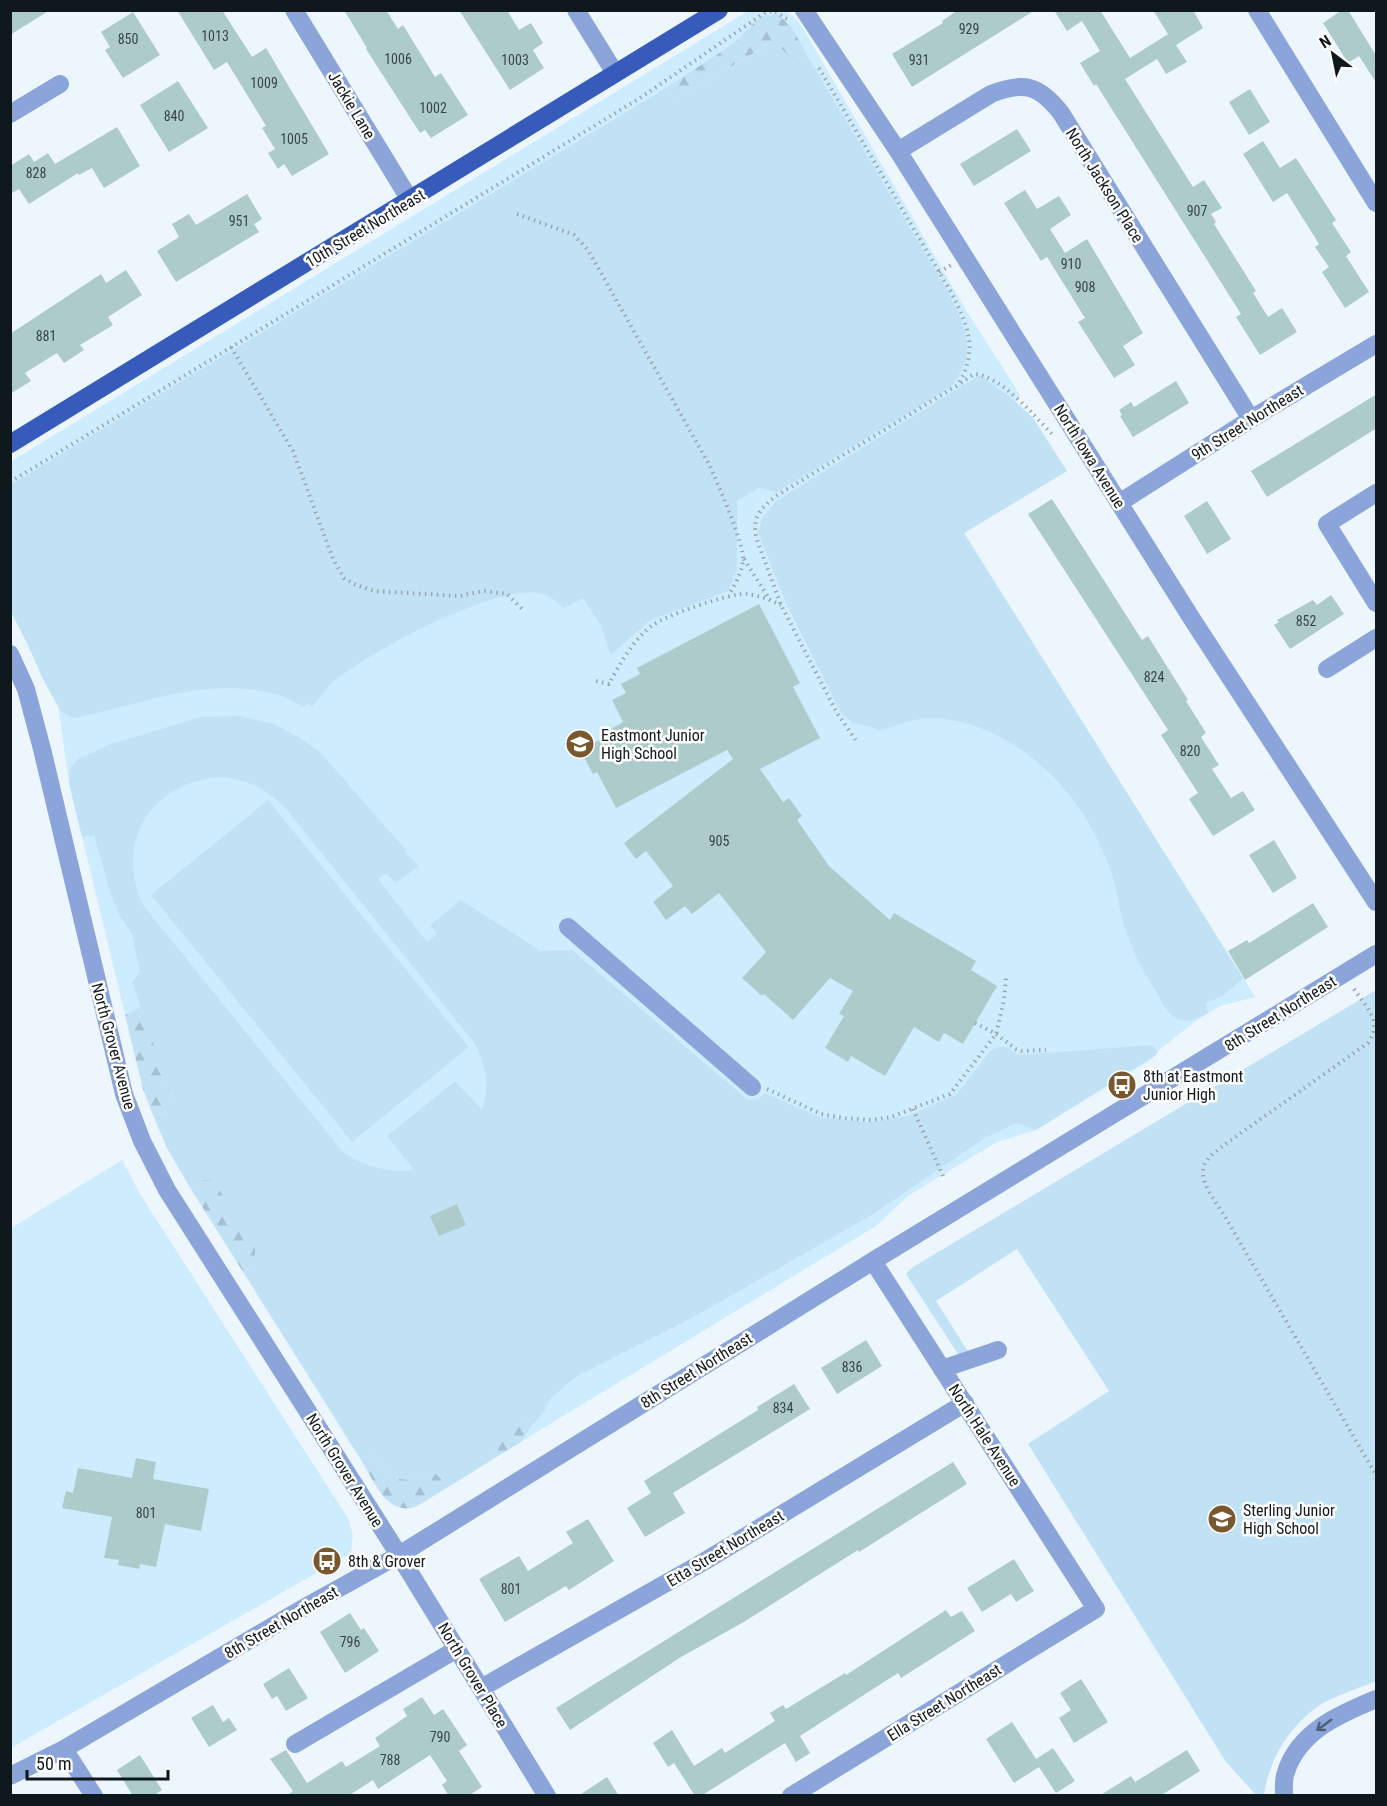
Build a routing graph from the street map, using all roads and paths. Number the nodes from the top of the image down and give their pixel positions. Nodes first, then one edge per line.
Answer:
1 (294, 10) edge
2 (576, 10) edge
3 (718, 10) edge
4 (1257, 10) edge
5 (798, 17) edge
6 (816, 63) dead end
7 (615, 73) junction
8 (60, 84) dead end
9 (10, 114) edge
10 (898, 151) junction
11 (410, 200) junction
12 (1377, 203) edge
13 (517, 214) dead end
14 (1377, 344) edge
15 (231, 347) junction
16 (958, 385) junction
17 (1251, 419) junction
18 (1058, 440) dead end
19 (10, 444) edge
20 (10, 482) edge
21 (1375, 498) edge
22 (1119, 503) junction
23 (744, 558) junction
24 (729, 595) junction
25 (770, 600) junction
26 (1377, 603) edge
27 (781, 605) junction
28 (524, 611) dead end
29 (1377, 638) edge
30 (10, 654) edge
31 (1327, 669) dead end
32 (596, 681) dead end
33 (857, 742) dead end
34 (1377, 902) edge
35 (568, 927) dead end
36 (1377, 954) edge
37 (1006, 978) dead end
38 (1354, 989) dead end
39 (975, 1023) dead end
40 (996, 1034) junction
41 (1046, 1050) dead end
42 (752, 1087) joint
43 (913, 1109) junction
44 (944, 1178) dead end
45 (873, 1261) junction
46 (998, 1350) dead end
47 (942, 1369) junction
48 (965, 1403) junction
49 (1377, 1475) edge
50 (399, 1555) junction
51 (1096, 1609) joint
52 (457, 1649) junction
53 (481, 1688) junction
54 (1377, 1699) edge
55 (295, 1744) dead end
56 (64, 1749) junction
57 (10, 1776) edge
58 (94, 1796) edge
59 (547, 1796) edge
60 (791, 1796) edge
61 (1284, 1796) edge

1 - 11 street, Jackie Lane
2 - 7 street
3 - 7 main road, 10th Street Northeast
4 - 12 street
5 - 10 street, North Iowa Avenue
5 - 15 path
6 - 16 path
7 - 11 main road, 10th Street Northeast
8 - 9 street
10 - 17 street, North Jackson Place
10 - 22 street, North Iowa Avenue
11 - 19 main road, 10th Street Northeast
13 - 23 path
14 - 17 street, 9th Street Northeast
15 - 20 path
15 - 28 path
16 - 18 path
16 - 27 path
17 - 22 street, 9th Street Northeast
21 - 26 street
22 - 34 street, North Iowa Avenue
23 - 24 path
23 - 25 path
24 - 25 path
24 - 32 path
25 - 27 path
27 - 33 path
29 - 31 street
30 - 50 street, North Grover Avenue
35 - 42 street
36 - 45 street, 8th Street Northeast
37 - 40 path
38 - 49 path
39 - 40 path
40 - 41 path
40 - 43 path
42 - 43 path
43 - 44 path
45 - 47 street, North Hale Avenue
45 - 50 street, 8th Street Northeast
46 - 47 street
47 - 48 street, North Hale Avenue
48 - 51 street, North Hale Avenue
48 - 53 street, Etta Street Northeast
50 - 52 street, North Grover Place
50 - 56 street, 8th Street Northeast
51 - 60 street, Ella Street Northeast
52 - 53 street, North Grover Place
52 - 55 street
53 - 59 street, North Grover Place
54 -> 61 street
56 - 57 street, 8th Street Northeast
56 - 58 street

